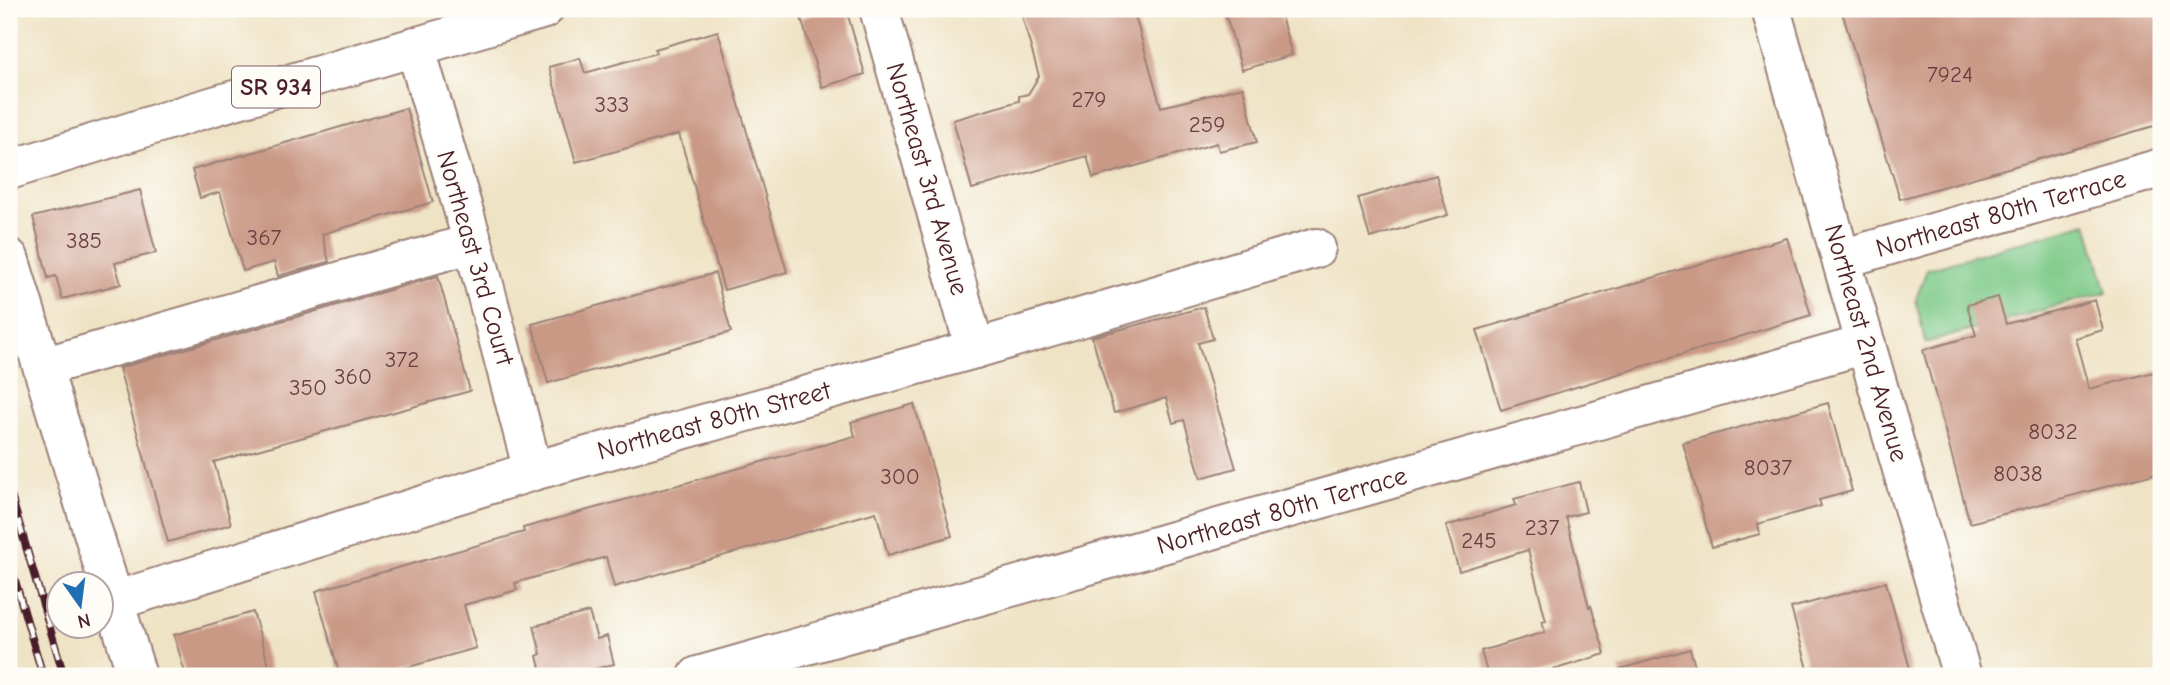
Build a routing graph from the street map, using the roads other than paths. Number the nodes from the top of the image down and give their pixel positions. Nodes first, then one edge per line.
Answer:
1 (544, 9) edge
2 (879, 9) edge
3 (1772, 9) edge
4 (415, 46) junction
5 (2161, 168) edge
6 (9, 170) edge
7 (473, 243) junction
8 (1316, 248) dead end
9 (9, 258) edge
10 (1841, 259) junction
11 (1866, 344) junction
12 (975, 349) junction
13 (43, 367) junction
14 (533, 471) junction
15 (105, 570) edge
16 (116, 600) edge
17 (116, 608) edge
18 (137, 676) edge
19 (698, 676) edge
20 (1962, 676) edge

1 - 4 street, SR 934
2 - 12 street, Northeast 3rd Avenue
3 - 10 street, Northeast 2nd Avenue
4 - 6 street, SR 934
4 - 7 street, Northeast 3rd Court
5 - 10 street, Northeast 80th Terrace
7 - 13 street
7 - 14 street, Northeast 3rd Court
8 - 12 street, Northeast 80th Street
9 - 13 street
10 - 11 street, Northeast 2nd Avenue
11 - 19 street, Northeast 80th Terrace
11 - 20 street, Northeast 2nd Avenue
12 - 14 street, Northeast 80th Street
13 - 15 street
14 - 16 street, Northeast 80th Street
17 - 18 street

